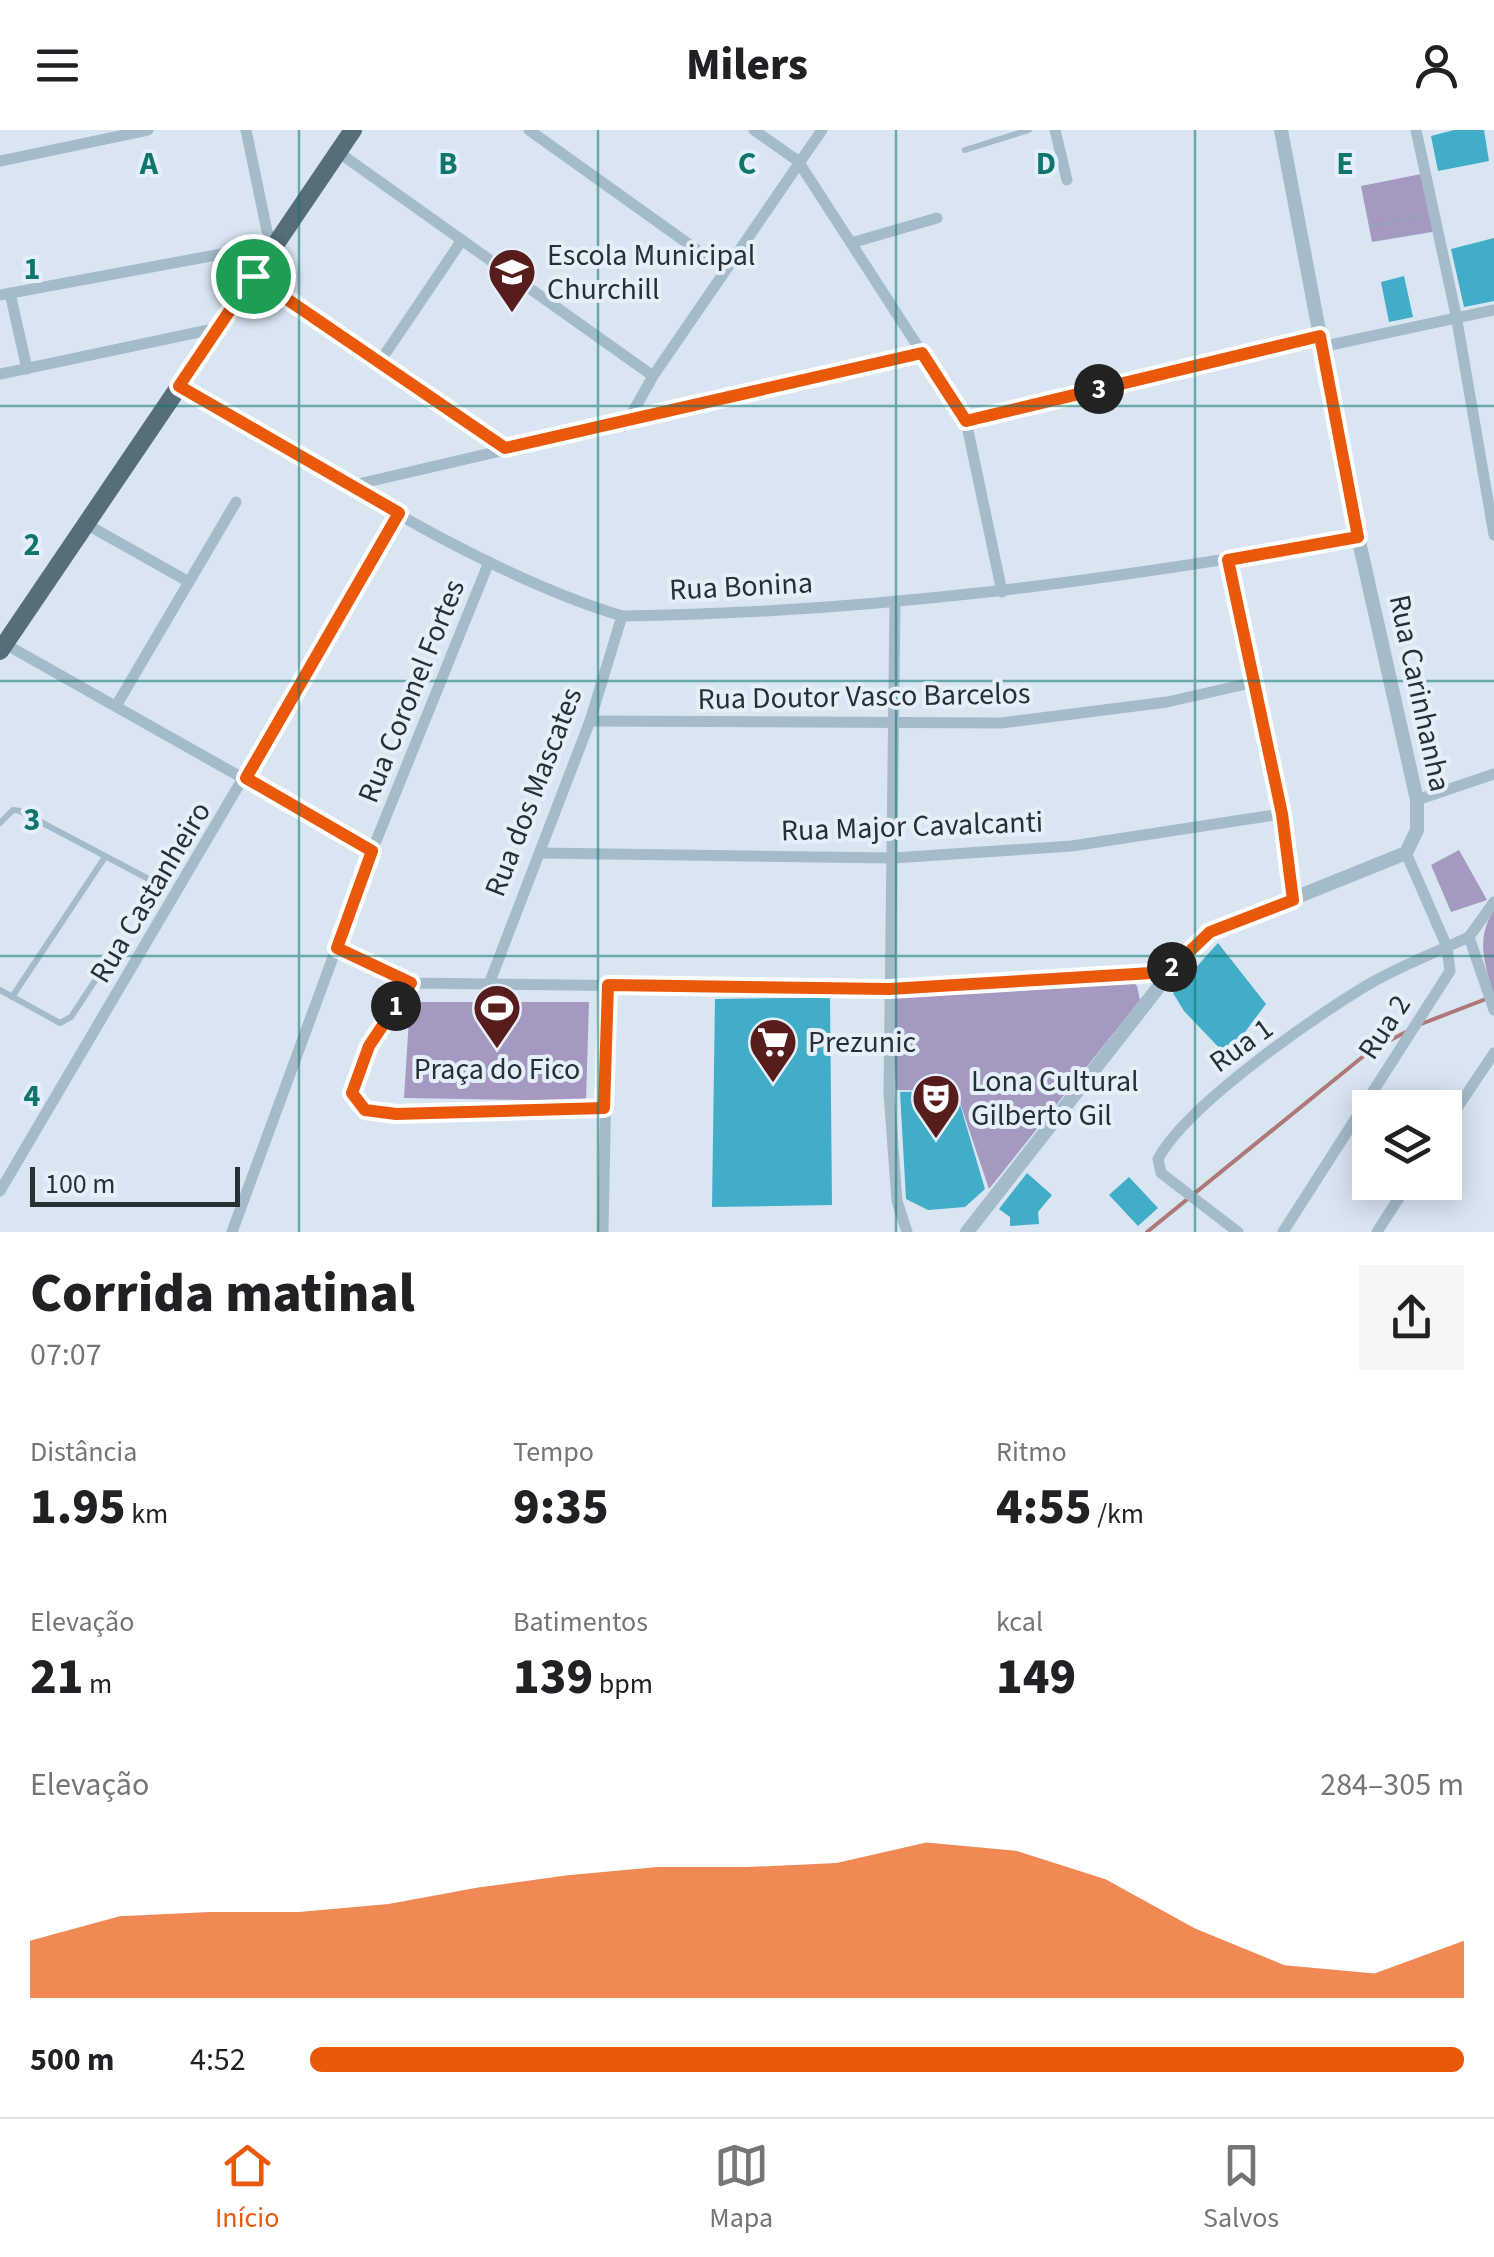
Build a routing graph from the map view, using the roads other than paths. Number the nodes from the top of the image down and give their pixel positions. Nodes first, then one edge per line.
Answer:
1 (148, 130) edge
2 (246, 130) edge
3 (353, 130) edge
4 (529, 130) edge
5 (754, 130) edge
6 (822, 130) edge
7 (1029, 130) edge
8 (1055, 130) edge
9 (1282, 130) edge
10 (1416, 130) edge
11 (966, 150) dead end
12 (338, 152) junction
13 (0, 161) edge
14 (798, 162) junction
15 (1066, 180) dead end
16 (937, 218) dead end
17 (462, 240) junction
18 (851, 243) junction
19 (271, 249) junction
20 (724, 270) junction
21 (253, 276) junction
22 (5, 294) edge
23 (1494, 310) edge
24 (1456, 318) junction
25 (218, 328) junction
26 (1321, 342) junction
27 (922, 353) junction
28 (382, 360) junction
29 (27, 369) junction
30 (0, 374) edge
31 (653, 376) junction
32 (179, 386) junction
33 (629, 419) junction
34 (966, 421) junction
35 (505, 448) junction
36 (354, 486) junction
37 (236, 502) dead end
38 (399, 513) junction
39 (86, 524) junction
40 (1494, 535) edge
41 (1358, 537) junction
42 (1228, 560) junction
43 (489, 562) junction
44 (189, 582) junction
45 (1002, 592) junction
46 (895, 603) junction
47 (622, 616) junction
48 (2, 648) edge
49 (1255, 682) junction
50 (116, 706) junction
51 (590, 722) junction
52 (895, 726) junction
53 (1494, 774) edge
54 (246, 778) junction
55 (1417, 800) junction
56 (1282, 814) junction
57 (0, 823) edge
58 (372, 851) junction
59 (541, 853) junction
60 (1406, 853) junction
61 (105, 857) junction
62 (893, 858) junction
63 (158, 884) dead end
64 (1293, 900) junction
65 (1494, 902) edge
66 (1469, 937) junction
67 (1447, 947) junction
68 (337, 948) junction
69 (110, 958) dead end
70 (1168, 972) junction
71 (411, 983) junction
72 (490, 984) junction
73 (608, 985) junction
74 (889, 989) junction
75 (0, 990) edge
76 (12, 997) junction
77 (1493, 1007) edge
78 (1494, 1053) edge
79 (1462, 1101) edge
80 (604, 1108) junction
81 (0, 1190) edge
82 (1397, 1200) edge
83 (232, 1232) edge
84 (603, 1232) edge
85 (906, 1232) edge
86 (966, 1232) edge
87 (1238, 1232) edge
88 (1283, 1232) edge
89 (1377, 1232) edge

1 - 13 street
2 - 19 street
3 - 12 main road
4 - 20 street
5 - 14 street
6 - 14 street
7 - 11 lane
8 - 15 street
9 - 26 street, Rua Carinhanha
10 - 24 street
12 - 17 street
12 - 19 main road
14 - 18 street
14 - 20 street
16 - 18 street
17 - 28 street
17 - 31 street
18 - 27 street
19 - 21 main road
19 - 22 street
20 - 31 street
21 - 25 main road
21 - 28 street
22 - 29 street
23 - 24 street
24 - 26 street
24 - 40 street
25 - 29 street
25 - 32 main road
26 - 34 street
26 - 41 street, Rua Carinhanha
27 - 33 street
27 - 34 street
28 - 35 street
29 - 30 street
31 - 33 street
32 - 36 street, Rua Bonina
32 - 39 main road
33 - 35 street
34 - 45 street
35 - 36 street
36 - 38 street, Rua Bonina
37 - 44 street
38 - 43 street, Rua Bonina
38 - 54 street, Rua Castanheiro
39 - 44 street
39 - 48 main road
41 - 42 street, Rua Bonina
41 - 55 street, Rua Carinhanha
42 - 45 street, Rua Bonina
42 - 49 street
43 - 47 street, Rua Bonina
43 - 58 street, Rua Coronel Fortes
44 - 50 street
45 - 46 street, Rua Bonina
46 - 47 street, Rua Bonina
46 - 52 street
47 - 51 street, Rua dos Mascates
48 - 50 street
49 - 52 street, Rua Doutor Vasco Barcelos
49 - 56 street
50 - 54 street
51 - 52 street, Rua Doutor Vasco Barcelos
51 - 59 street, Rua dos Mascates
52 - 62 street
53 - 55 street
54 - 58 street
54 - 81 street, Rua Castanheiro
55 - 60 street, Rua Carinhanha
56 - 62 street, Rua Major Cavalcanti
56 - 64 street
57 - 61 lane
58 - 68 street, Rua Coronel Fortes
59 - 62 street, Rua Major Cavalcanti
59 - 72 street, Rua dos Mascates
60 - 64 street
60 - 67 street
61 - 63 lane
61 - 76 lane
62 - 74 street
64 - 70 street
65 - 66 street
66 - 67 street, Rua 1
66 - 77 street
67 - 87 street, Rua 1
67 - 88 street, Rua 2
68 - 71 street
68 - 83 street, Rua Coronel Fortes
69 - 76 lane
70 - 74 street
70 - 86 street
71 - 72 street
71 - 80 street
72 - 73 street
73 - 74 street
73 - 80 street
74 - 85 street
75 - 76 lane
78 - 79 street
80 - 84 street
82 - 89 street

